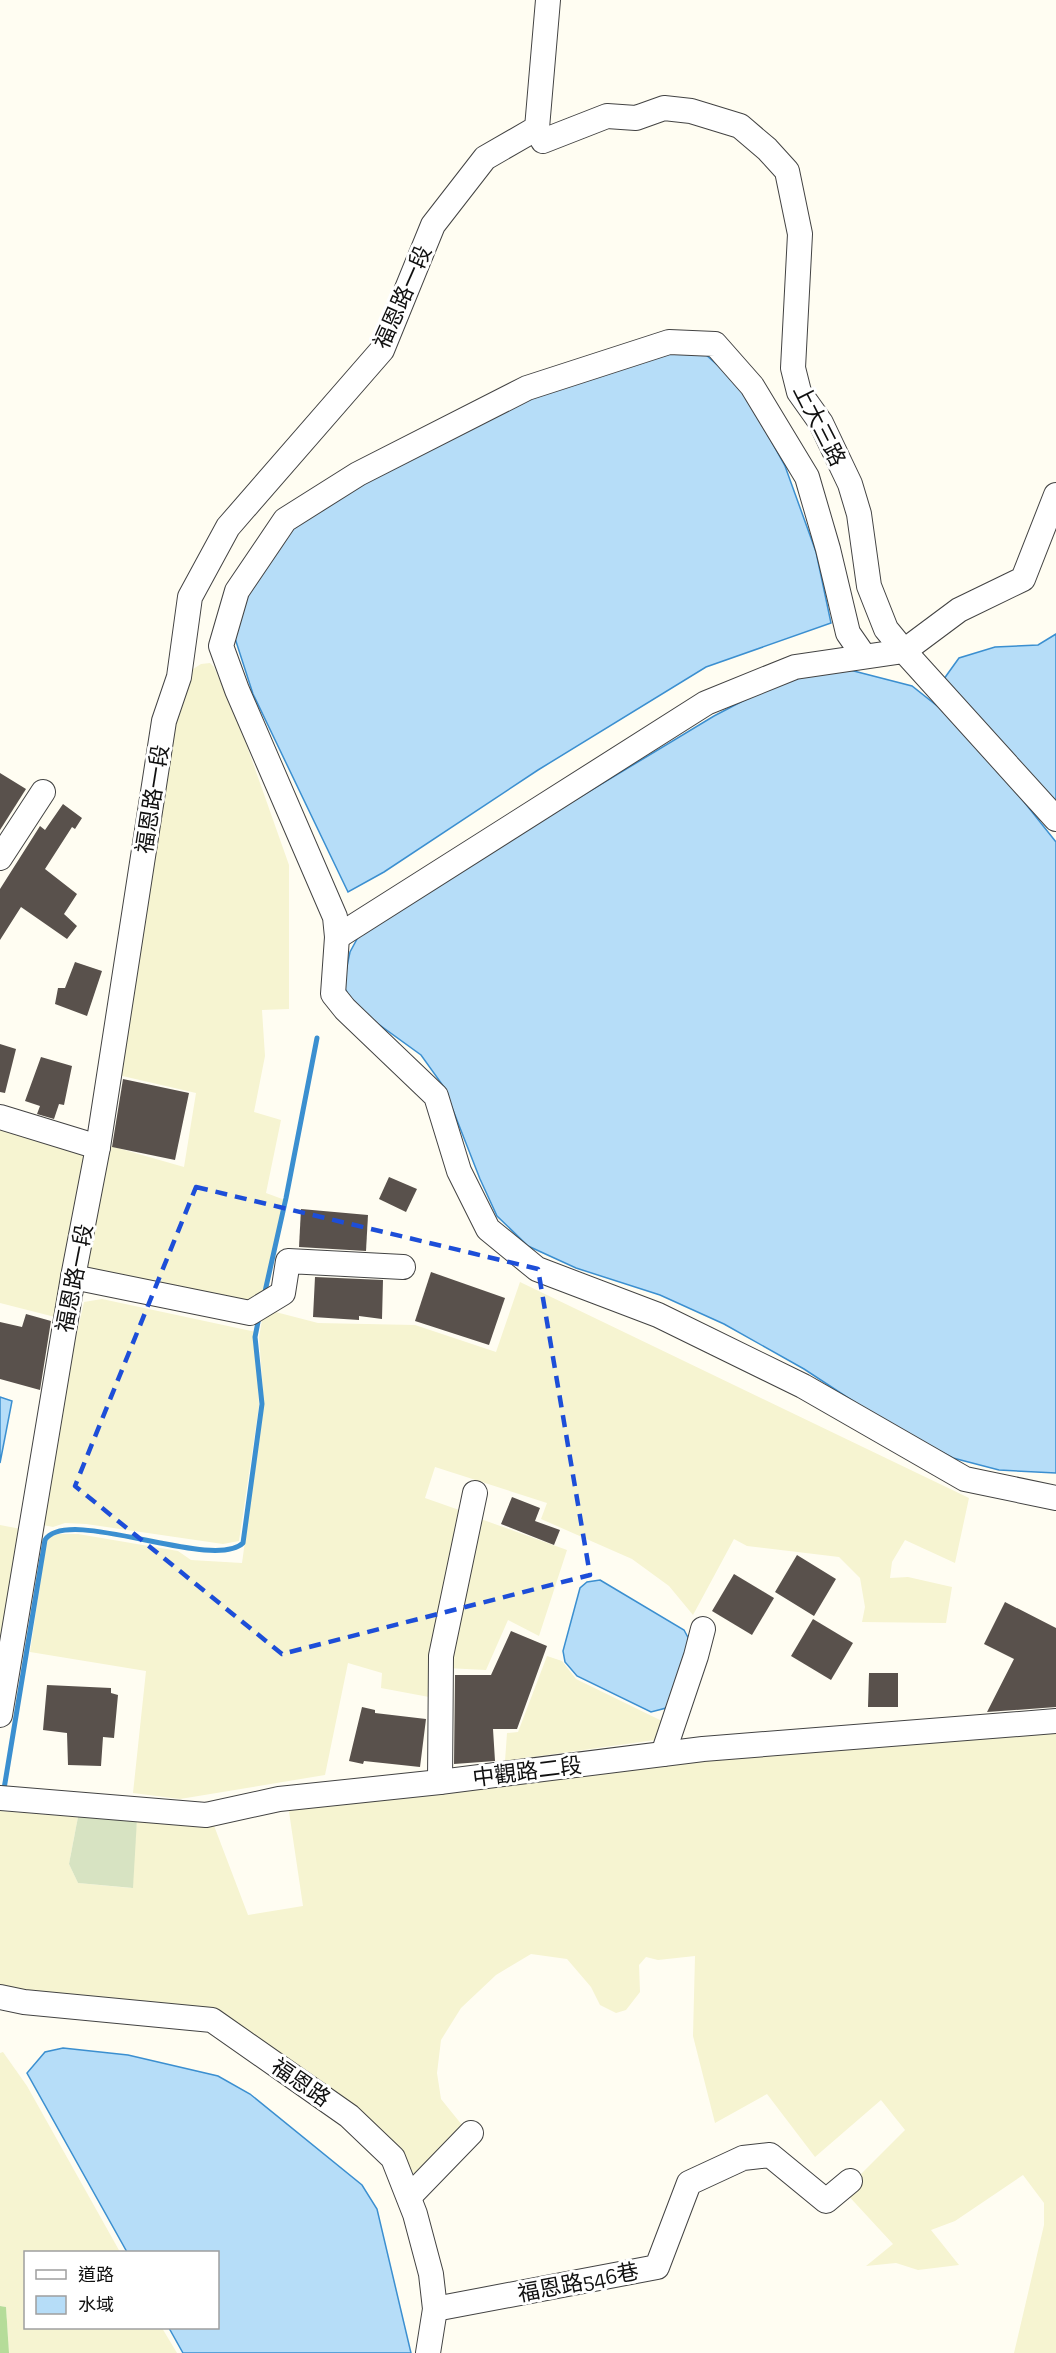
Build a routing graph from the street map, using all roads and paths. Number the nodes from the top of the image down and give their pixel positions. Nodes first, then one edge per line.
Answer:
1 (548, 0) edge
2 (537, 128) junction
3 (1056, 495) edge
4 (221, 646) junction
5 (904, 651) junction
6 (183, 656) junction
7 (864, 656) junction
8 (43, 792) dead end
9 (1056, 819) edge
10 (0, 858) edge
11 (338, 938) junction
12 (0, 1117) edge
13 (98, 1147) junction
14 (403, 1267) dead end
15 (73, 1277) junction
16 (475, 1493) dead end
17 (1056, 1498) edge
18 (703, 1629) dead end
19 (0, 1715) edge
20 (1056, 1721) edge
21 (663, 1754) junction
22 (440, 1782) junction
23 (0, 1798) edge
24 (0, 1997) edge
25 (471, 2133) dead end
26 (850, 2181) dead end
27 (409, 2197) junction
28 (435, 2309) junction
29 (428, 2353) edge

1 - 2 street
2 - 5 street, 上大三路
2 - 6 street, 福恩路一段
3 - 5 street
4 - 6 street
4 - 7 street
4 - 11 street
5 - 7 street
5 - 9 street
6 - 13 street, 福恩路一段
7 - 11 street
8 - 10 street
11 - 17 street
12 - 13 street
13 - 15 street, 福恩路一段
14 - 15 street
15 - 19 street, 福恩路一段
16 - 22 street
18 - 21 street
20 - 21 street, 中觀路二段
21 - 22 street, 中觀路二段
22 - 23 street, 中觀路二段
24 - 27 street, 福恩路
25 - 27 street
26 - 28 street, 福恩路546巷
27 - 28 street, 福恩路
28 - 29 street, 福恩路

